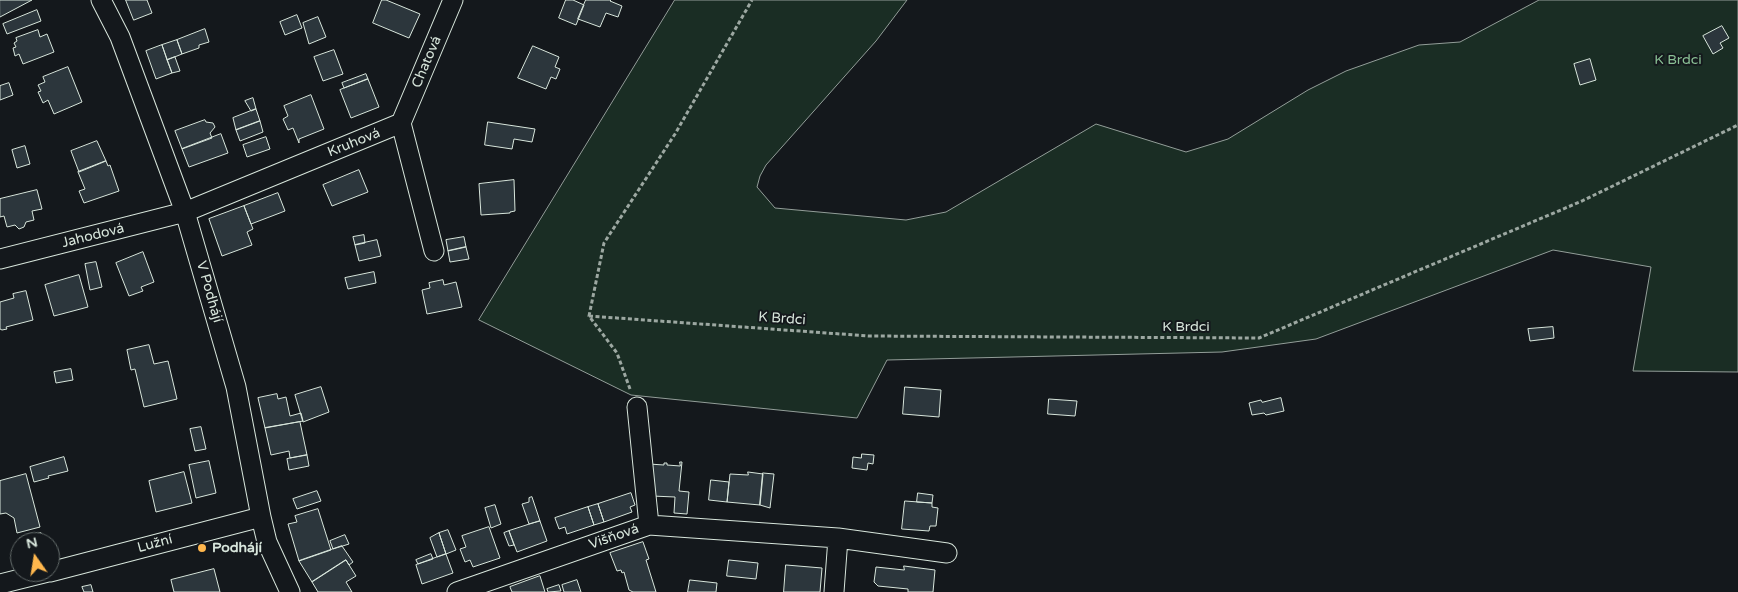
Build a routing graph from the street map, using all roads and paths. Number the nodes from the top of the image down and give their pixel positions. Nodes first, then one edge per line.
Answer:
1 (101, 0) edge
2 (453, 0) edge
3 (752, 0) edge
4 (401, 123) junction
5 (1738, 125) edge
6 (185, 212) junction
7 (434, 251) dead end
8 (0, 260) edge
9 (589, 316) junction
10 (637, 407) joint
11 (261, 517) junction
12 (649, 525) junction
13 (838, 538) junction
14 (947, 554) dead end
15 (60, 569) edge
16 (290, 592) edge
17 (457, 592) edge
18 (834, 592) edge

1 - 6 street, V Podhájí
2 - 4 street, Chatová
3 - 9 path
4 - 6 street, Kruhová
4 - 7 street
5 - 9 path, K Brdci
6 - 8 street, Jahodová
6 - 11 street, V Podhájí
9 - 10 path
10 - 12 street
11 - 15 street, Lužní
11 - 16 street, V Podhájí
12 - 13 street, Višňová
12 - 17 street, Višňová
13 - 14 street, Višňová
13 - 18 street

